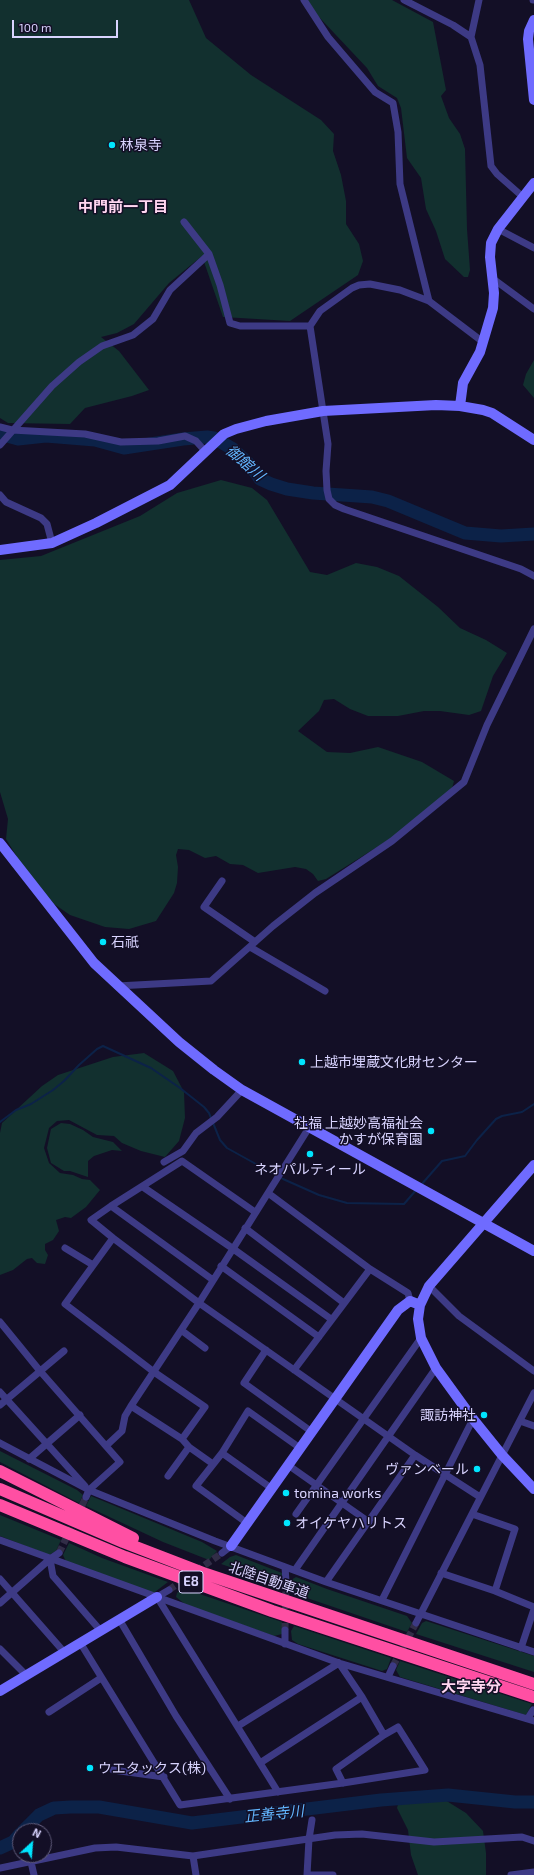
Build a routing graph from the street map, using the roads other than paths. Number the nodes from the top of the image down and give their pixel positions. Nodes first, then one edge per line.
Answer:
1 (304, 0) edge
2 (404, 0) edge
3 (479, 0) edge
4 (534, 20) edge
5 (471, 36) junction
6 (532, 57) edge
7 (534, 100) edge
8 (534, 183) edge
9 (523, 196) junction
10 (184, 222) dead end
11 (498, 229) junction
12 (534, 248) edge
13 (209, 254) junction
14 (492, 278) junction
15 (429, 301) junction
16 (534, 309) edge
17 (310, 326) junction
18 (483, 342) junction
19 (460, 406) junction
20 (323, 411) junction
21 (0, 427) edge
22 (12, 430) junction
23 (534, 440) edge
24 (0, 445) edge
25 (205, 451) junction
26 (0, 496) edge
27 (52, 543) junction
28 (0, 550) edge
29 (534, 576) edge
30 (534, 629) edge
31 (0, 843) edge
32 (222, 881) dead end
33 (253, 945) junction
34 (117, 986) junction
35 (325, 991) dead end
36 (242, 1090) junction
37 (310, 1126) junction
38 (164, 1162) dead end
39 (534, 1165) edge
40 (143, 1186) junction
41 (268, 1193) junction
42 (111, 1206) junction
43 (255, 1212) junction
44 (484, 1223) junction
45 (245, 1228) junction
46 (113, 1238) junction
47 (65, 1248) dead end
48 (232, 1248) junction
49 (534, 1251) edge
50 (93, 1265) junction
51 (221, 1266) junction
52 (370, 1269) junction
53 (213, 1280) junction
54 (429, 1286) junction
55 (199, 1302) junction
56 (344, 1303) junction
57 (415, 1303) junction
58 (331, 1319) junction
59 (0, 1322) edge
60 (181, 1330) junction
61 (319, 1337) junction
62 (421, 1338) junction
63 (205, 1348) dead end
64 (64, 1350) dead end
65 (266, 1350) junction
66 (436, 1368) junction
67 (294, 1370) junction
68 (534, 1370) edge
69 (40, 1371) junction
70 (154, 1372) junction
71 (0, 1392) edge
72 (534, 1393) edge
73 (335, 1398) junction
74 (7, 1399) junction
75 (0, 1405) edge
76 (131, 1406) junction
77 (80, 1415) junction
78 (364, 1418) junction
79 (473, 1419) junction
80 (520, 1421) junction
81 (534, 1426) edge
82 (312, 1432) junction
83 (390, 1436) junction
84 (182, 1439) junction
85 (0, 1443) edge
86 (46, 1444) junction
87 (106, 1446) junction
88 (189, 1447) junction
89 (300, 1448) junction
90 (222, 1453) junction
91 (415, 1455) junction
92 (502, 1455) junction
93 (29, 1459) junction
94 (213, 1464) junction
95 (288, 1465) junction
96 (0, 1471) edge
97 (168, 1476) dead end
98 (445, 1476) junction
99 (317, 1485) junction
100 (271, 1488) junction
101 (0, 1489) edge
102 (534, 1489) edge
103 (87, 1494) junction
104 (480, 1497) junction
105 (342, 1503) junction
106 (0, 1505) edge
107 (0, 1508) edge
108 (296, 1514) dead end
109 (472, 1514) junction
110 (370, 1522) junction
111 (247, 1523) junction
112 (55, 1528) junction
113 (0, 1540) edge
114 (230, 1546) junction
115 (59, 1553) tunnel mouth
116 (222, 1554) tunnel mouth
117 (50, 1559) junction
118 (285, 1567) junction
119 (295, 1570) junction
120 (441, 1573) junction
121 (0, 1579) edge
122 (286, 1581) tunnel mouth
123 (326, 1582) junction
124 (169, 1590) tunnel mouth
125 (495, 1591) junction
126 (11, 1593) junction
127 (156, 1597) junction
128 (276, 1599) junction
129 (382, 1600) junction
130 (0, 1603) edge
131 (534, 1608) edge
132 (421, 1613) junction
133 (119, 1620) junction
134 (416, 1623) tunnel mouth
135 (100, 1630) junction
136 (285, 1630) tunnel mouth
137 (80, 1644) junction
138 (285, 1644) junction
139 (521, 1648) junction
140 (0, 1649) edge
141 (534, 1652) edge
142 (66, 1653) junction
143 (339, 1663) junction
144 (393, 1666) tunnel mouth
145 (26, 1675) junction
146 (388, 1677) junction
147 (101, 1678) junction
148 (534, 1684) edge
149 (0, 1691) edge
150 (362, 1697) junction
151 (534, 1697) edge
152 (533, 1710) edge
153 (49, 1712) dead end
154 (531, 1720) edge
155 (238, 1726) junction
156 (384, 1735) junction
157 (260, 1763) junction
158 (113, 1770) dead end
159 (164, 1777) junction
160 (343, 1783) junction
161 (278, 1792) junction
162 (230, 1799) junction
163 (312, 1820) dead end
164 (309, 1839) junction
165 (534, 1841) edge
166 (193, 1856) junction
167 (52, 1858) edge
168 (27, 1863) edge
169 (32, 1863) edge
170 (0, 1868) edge
171 (534, 1872) edge
172 (34, 1875) edge
173 (196, 1875) edge
174 (307, 1875) edge
175 (333, 1875) edge
176 (511, 1875) edge

1 - 15 street
2 - 5 street
3 - 5 street
4 - 6 street
5 - 9 street
6 - 7 street
8 - 9 street
9 - 11 street
10 - 13 street
11 - 12 street
11 - 14 street
13 - 17 street
13 - 22 street
14 - 16 street
14 - 18 street
15 - 17 street
15 - 18 street
17 - 20 street
18 - 19 street
19 - 20 street
19 - 23 street
20 - 25 street
20 - 29 street
21 - 22 street
22 - 24 street
22 - 25 street
25 - 27 street
26 - 27 street
27 - 28 street
30 - 33 street
31 - 34 street
32 - 33 street
33 - 34 street
33 - 35 street
34 - 36 street
36 - 37 street
36 - 38 street
37 - 41 street
37 - 44 street
39 - 44 street
40 - 42 street
40 - 43 street
40 - 48 street
41 - 43 street
41 - 52 street
42 - 46 street
42 - 53 street
43 - 45 street
44 - 49 street
44 - 54 street
45 - 48 street
45 - 56 street
46 - 50 street
46 - 55 street
47 - 50 street
48 - 51 street
48 - 58 street
50 - 70 street
51 - 53 street
51 - 61 street
52 - 56 street
52 - 57 street
53 - 55 street
54 - 57 street
54 - 68 street
55 - 60 street
55 - 65 street
56 - 58 street
57 - 62 street
57 - 73 street
58 - 61 street
59 - 69 street
60 - 63 street
60 - 70 street
61 - 67 street
62 - 66 street
62 - 78 street
64 - 69 street
65 - 67 street
65 - 82 street
66 - 79 street
66 - 83 street
67 - 73 street
69 - 74 street
69 - 77 street
70 - 76 street
70 - 84 street
71 - 74 street
72 - 80 street
73 - 78 street
73 - 82 street
74 - 75 street
74 - 86 street
76 - 84 street
76 - 87 street
77 - 86 street
77 - 87 street
78 - 83 street
78 - 99 street
79 - 92 street
79 - 98 street
80 - 81 street
80 - 92 street
82 - 89 street
83 - 91 street
83 - 105 street
84 - 88 street
85 - 93 street
86 - 93 street
86 - 103 street
87 - 103 street
88 - 94 street
88 - 97 street
89 - 90 street
89 - 95 street
90 - 94 street
90 - 100 street
91 - 98 street
91 - 110 street
92 - 102 street
92 - 104 street
93 - 103 street
94 - 111 street
95 - 99 street
95 - 100 street
96 - 128 highway
98 - 104 street
98 - 129 street
99 - 105 street
99 - 108 street
100 - 111 street
101 - 128 highway, 北陸自動車道 / E8
103 - 114 street
104 - 109 street
105 - 110 street
105 - 119 street
106 - 112 highway, 北陸自動車道 / E8
107 - 112 highway
109 - 120 street
109 - 125 street
110 - 123 street
111 - 114 street
112 - 151 highway, 北陸自動車道 / E8
113 - 117 street
114 - 116 street
114 - 118 street
115 - 117 street
117 - 126 street
117 - 127 street
117 - 135 street
118 - 119 street
118 - 122 street
119 - 123 street
120 - 125 street
120 - 132 street
121 - 126 street
123 - 129 street
124 - 127 street
125 - 131 street
126 - 130 street
126 - 142 street
127 - 133 street
127 - 138 street
127 - 155 street
128 - 148 highway, 北陸自動車道 / E8
129 - 132 street
131 - 139 street
132 - 134 street
132 - 139 street
133 - 135 street
133 - 162 street
135 - 137 street
136 - 138 street
137 - 142 street
137 - 147 street
138 - 143 street
139 - 141 street
140 - 145 street
142 - 145 street
143 - 146 street
143 - 150 street
143 - 155 street
144 - 146 street
145 - 149 street
146 - 154 street
147 - 153 street
147 - 159 street
150 - 156 street
150 - 157 street
152 - 154 street
155 - 157 street
156 - 160 street
156 - 160 street
157 - 161 street
158 - 159 street
159 - 162 street
160 - 161 street
161 - 162 street
163 - 164 street
164 - 165 street
164 - 166 street
164 - 174 street
166 - 167 street
166 - 173 street
168 - 170 street
169 - 172 street
171 - 176 street
174 - 175 street

